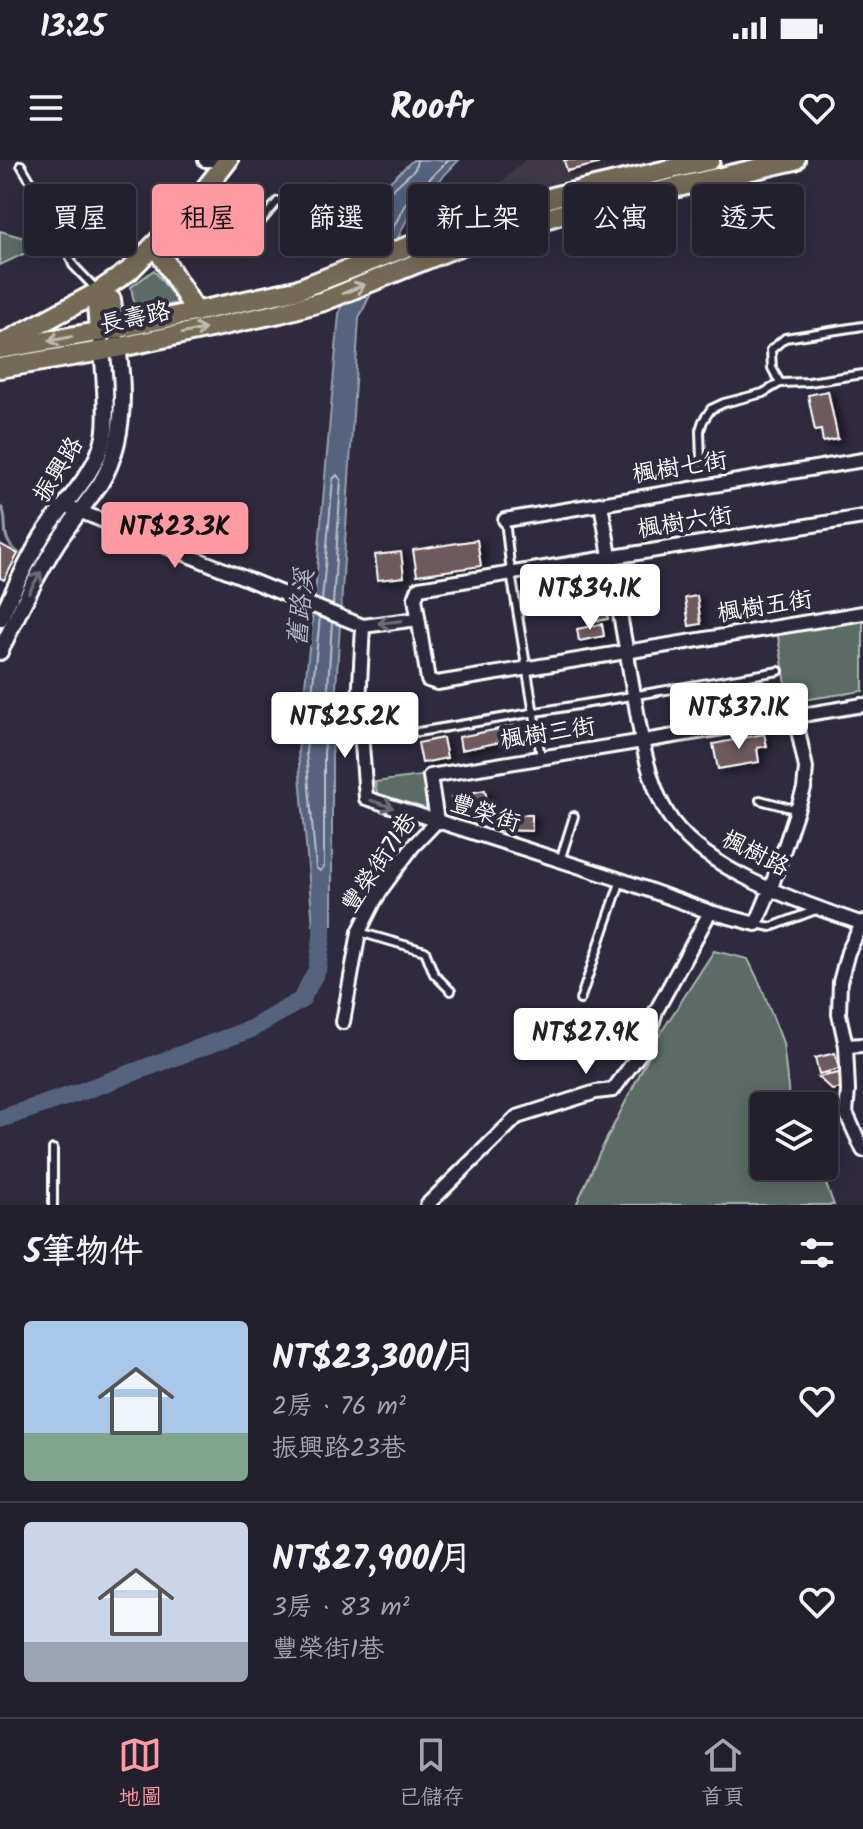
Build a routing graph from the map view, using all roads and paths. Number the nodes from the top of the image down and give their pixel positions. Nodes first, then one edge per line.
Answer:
1 (205, 160) edge
2 (710, 160) edge
3 (795, 160) edge
4 (228, 161) edge
5 (21, 165) dead end
6 (210, 184) edge
7 (548, 199) edge
8 (280, 201) edge
9 (548, 217) edge
10 (264, 218) edge
11 (152, 248) edge
12 (408, 253) edge
13 (162, 256) edge
14 (98, 292) junction
15 (277, 304) junction
16 (196, 312) junction
17 (863, 326) edge
18 (108, 340) junction
19 (0, 347) edge
20 (0, 368) edge
21 (863, 374) edge
22 (780, 383) junction
23 (863, 460) edge
24 (701, 461) dead end
25 (601, 504) junction
26 (64, 505) junction
27 (79, 513) junction
28 (863, 517) edge
29 (505, 520) joint
30 (610, 557) junction
31 (511, 573) junction
32 (863, 613) edge
33 (0, 619) edge
34 (418, 619) junction
35 (363, 626) junction
36 (0, 652) edge
37 (627, 652) junction
38 (527, 668) junction
39 (779, 671) dead end
40 (634, 695) junction
41 (863, 705) edge
42 (534, 712) junction
43 (795, 716) junction
44 (418, 732) dead end
45 (642, 741) junction
46 (541, 757) junction
47 (430, 776) joint
48 (760, 800) dead end
49 (798, 810) junction
50 (574, 816) dead end
51 (437, 821) junction
52 (560, 861) junction
53 (621, 880) junction
54 (771, 888) junction
55 (820, 909) junction
56 (710, 912) junction
57 (863, 923) edge
58 (756, 924) junction
59 (359, 932) junction
60 (451, 991) dead end
61 (580, 1000) dead end
62 (343, 1022) dead end
63 (863, 1045) edge
64 (846, 1046) junction
65 (53, 1149) dead end
66 (863, 1150) edge
67 (53, 1205) edge
68 (427, 1205) edge

1 - 4 street
2 - 7 main road
3 - 9 main road
4 - 6 main road
5 - 14 lane
8 - 10 lane
11 - 14 main road
12 - 15 main road
13 - 16 main road
14 - 18 main road
14 - 19 main road
15 - 16 main road, 長壽路
18 -> 15 main road, 長壽路
16 - 18 main road, 長壽路
17 - 22 lane
18 -> 19 main road, 長壽路
18 - 20 main road, 長壽路
18 - 26 street, 振興路
18 - 27 street, 振興路
21 - 22 lane
22 - 24 lane
23 - 25 street, 楓樹七街
25 - 29 street, 楓樹七街
25 - 30 street, 楓樹路
26 - 27 street
26 - 33 street, 振興路
27 - 35 street
36 -> 27 street, 振興路
28 - 30 street, 楓樹六街
29 - 31 lane
30 - 31 street, 楓樹六街
30 - 37 street, 楓樹路
31 - 34 street, 楓樹六街
31 - 38 lane
32 - 37 street, 楓樹五街
34 -> 35 street
34 - 38 street, 楓樹五街
35 -> 51 street, 豐榮街
37 - 38 street, 楓樹五街
37 - 40 street, 楓樹路
38 - 42 lane
39 - 40 lane
40 - 42 lane
40 - 45 street, 楓樹路
41 - 43 street, 楓樹三街
42 - 44 lane
42 - 46 lane
43 - 45 street, 楓樹三街
43 - 49 street
45 - 46 street, 楓樹三街
45 - 54 street, 楓樹路
46 - 47 street, 楓樹三街
47 - 51 street, 豐榮街71巷
48 - 49 lane
49 - 54 street
50 - 52 lane
51 - 52 street, 豐榮街
51 - 59 street, 豐榮街71巷
52 - 53 street, 豐榮街
53 - 56 street, 豐榮街
53 - 61 lane
54 - 55 street, 楓樹路
54 - 58 street
55 - 57 street, 楓樹路
55 - 58 lane
56 - 58 street, 豐榮街
56 - 68 street
57 - 64 street
59 - 60 lane
59 - 62 street, 豐榮街71巷
63 - 64 street
64 - 66 street
65 - 67 lane

